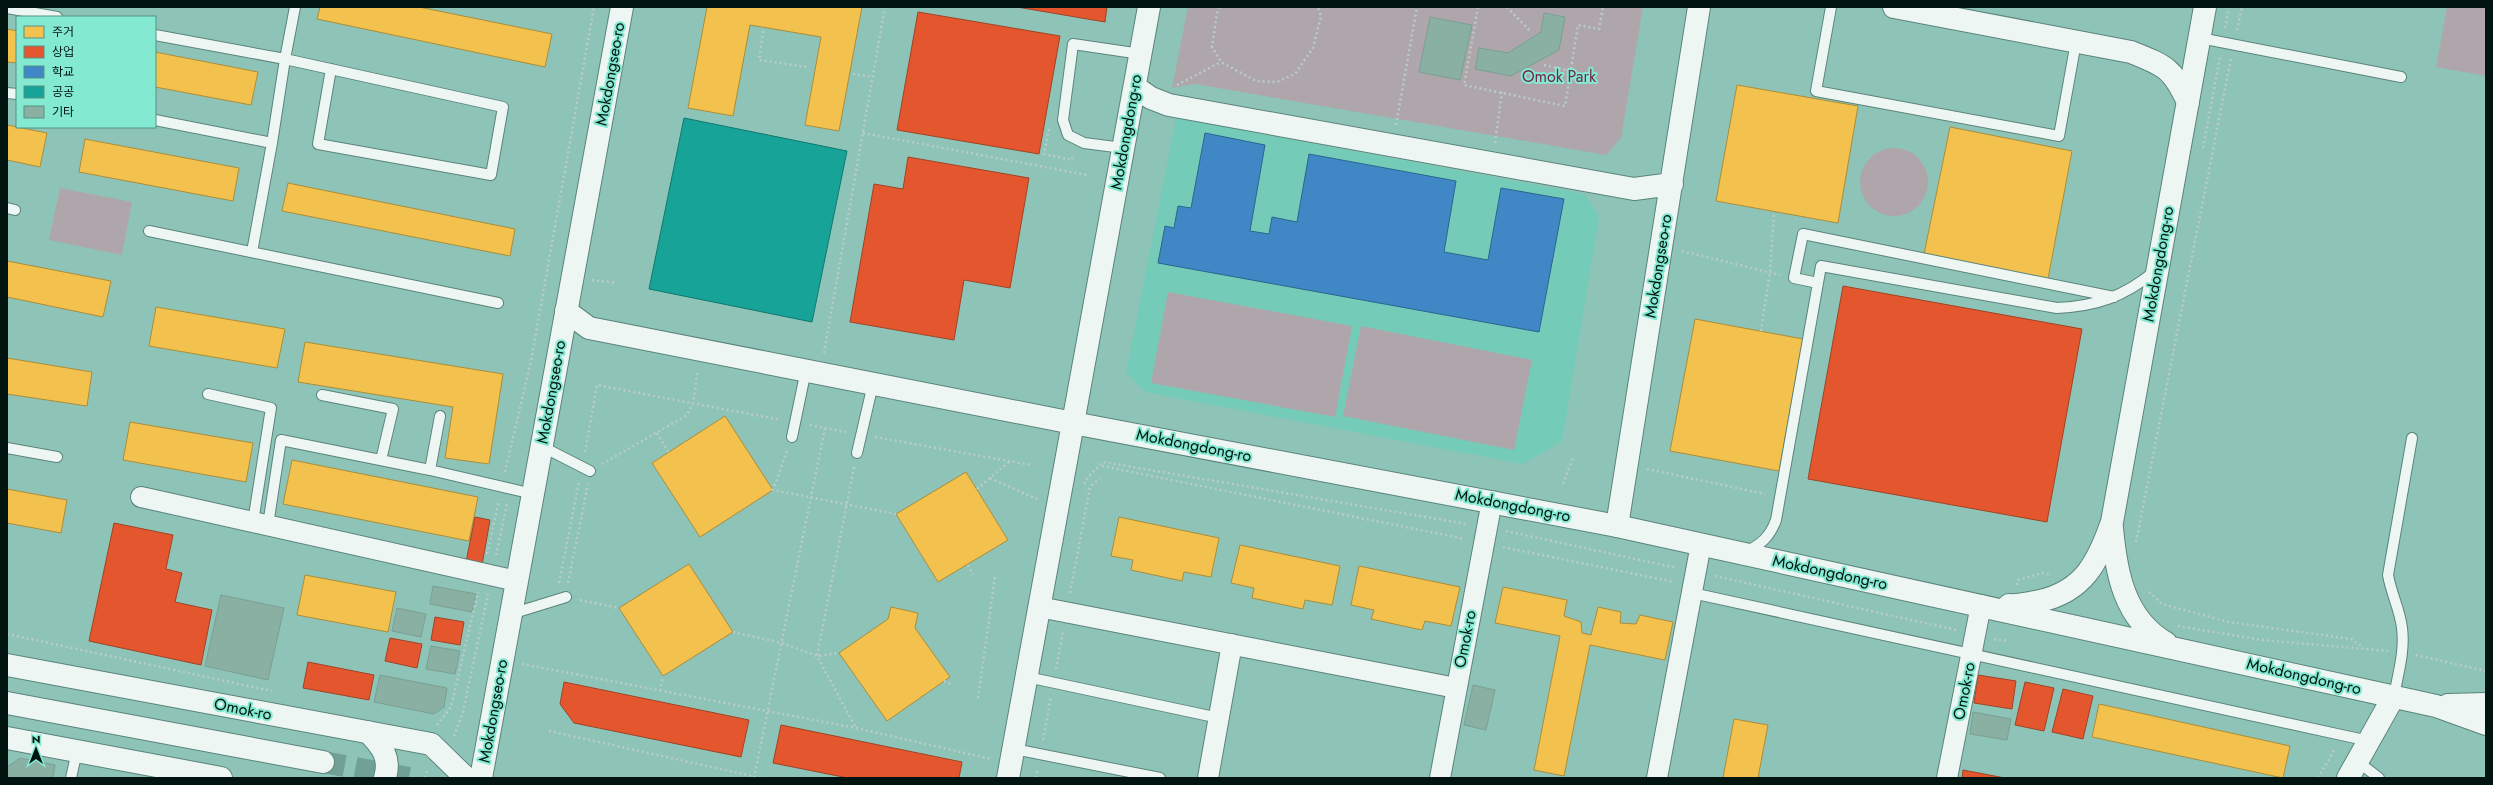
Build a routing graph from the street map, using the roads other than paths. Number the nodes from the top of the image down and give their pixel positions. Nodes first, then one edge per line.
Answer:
1 (295, 7) edge
2 (622, 7) edge
3 (1149, 7) edge
4 (1699, 7) edge
5 (1831, 7) edge
6 (1894, 7) edge
7 (2205, 7) edge
8 (7, 8) edge
9 (51, 16) edge
10 (156, 35) edge
11 (2200, 38) junction
12 (2076, 42) junction
13 (1141, 54) junction
14 (285, 59) junction
15 (331, 69) junction
16 (2401, 77) dead end
17 (1134, 87) junction
18 (2188, 102) junction
19 (156, 120) edge
20 (272, 143) junction
21 (1124, 148) junction
22 (1672, 184) junction
23 (149, 231) dead end
24 (252, 252) junction
25 (2157, 270) junction
26 (1818, 283) junction
27 (2116, 297) junction
28 (498, 303) dead end
29 (566, 312) junction
30 (813, 372) junction
31 (873, 384) junction
32 (208, 394) dead end
33 (322, 395) dead end
34 (440, 416) dead end
35 (1073, 423) junction
36 (792, 437) road end
37 (2412, 438) dead end
38 (541, 446) junction
39 (7, 448) edge
40 (857, 453) road end
41 (57, 457) dead end
42 (381, 460) junction
43 (586, 469) road end
44 (430, 470) junction
45 (533, 494) junction
46 (141, 497) dead end
47 (1492, 501) junction
48 (2112, 522) junction
49 (261, 524) junction
50 (1617, 526) junction
51 (1701, 544) junction
52 (1744, 553) junction
53 (517, 581) junction
54 (1692, 593) junction
55 (566, 597) road end
56 (1950, 598) junction
57 (1981, 605) junction
58 (1040, 607) junction
59 (511, 614) junction
60 (1232, 644) junction
61 (1973, 644) junction
62 (2172, 647) junction
63 (7, 665) edge
64 (1027, 677) junction
65 (1456, 688) junction
66 (2394, 696) junction
67 (7, 703) edge
68 (2486, 704) edge
69 (2436, 706) junction
70 (1219, 718) junction
71 (2486, 724) edge
72 (368, 732) junction
73 (7, 738) edge
74 (2369, 741) junction
75 (77, 751) junction
76 (324, 762) tunnel mouth
77 (1011, 764) edge
78 (2353, 770) edge
79 (71, 778) edge
80 (221, 778) edge
81 (385, 778) edge
82 (466, 778) edge
83 (481, 778) edge
84 (1160, 778) edge
85 (1208, 778) edge
86 (1440, 778) edge
87 (1657, 778) edge
88 (1948, 778) edge
89 (2379, 778) edge

1 - 14 lane
2 - 29 main road, Mokdongseo-ro
3 - 13 main road, Mokdongdong-ro
4 - 22 main road, Mokdongseo-ro
5 - 12 lane
6 - 12 main road
7 - 11 main road, Mokdongdong-ro
8 - 9 lane
10 - 14 lane
11 - 16 lane
11 - 18 main road, Mokdongdong-ro
12 - 18 main road
13 - 17 main road, Mokdongdong-ro
13 - 21 lane
14 - 15 lane
14 - 20 lane
15 - 15 lane
17 - 21 main road, Mokdongdong-ro
17 - 22 main road
18 - 25 main road, Mokdongdong-ro
19 - 20 lane
20 - 24 lane
21 - 35 main road, Mokdongdong-ro
22 - 50 main road, Mokdongseo-ro
23 - 24 lane
24 - 28 lane
25 - 27 lane
25 - 48 main road, Mokdongdong-ro
26 - 27 lane
26 - 27 lane
26 - 52 lane
29 - 30 main road
29 - 38 main road, Mokdongseo-ro
30 - 31 main road
30 - 36 lane
31 - 35 main road
31 - 40 lane
32 - 49 lane
33 - 42 lane
34 - 44 lane
35 - 47 main road, Mokdongdong-ro
35 - 58 main road, Mokdongdong-ro
37 - 66 lane
38 - 43 lane
38 - 45 main road, Mokdongseo-ro
39 - 41 lane
42 - 44 lane
42 - 49 lane
44 - 45 lane
45 - 53 main road, Mokdongseo-ro
46 - 49 street
47 - 50 main road, Mokdongdong-ro
47 - 65 street, Omok-ro
48 - 56 main road, Mokdongdong-ro
48 - 62 main road, Mokdongdong-ro
49 - 53 street
50 - 51 main road, Mokdongdong-ro
51 - 52 main road, Mokdongdong-ro
51 - 54 street
52 - 56 main road, Mokdongdong-ro
53 - 59 main road, Mokdongseo-ro
54 - 61 lane
54 - 87 street
55 - 59 lane
56 - 57 main road, Mokdongdong-ro
57 - 61 street, Omok-ro
57 - 62 main road, Mokdongdong-ro
58 - 60 street
58 - 64 main road, Mokdongdong-ro
59 - 83 main road, Mokdongseo-ro
60 - 65 street
60 - 70 street
61 - 74 lane
61 - 88 street, Omok-ro
62 - 66 main road, Mokdongdong-ro
63 - 72 main road, Omok-ro
64 - 70 lane
64 - 77 main road, Mokdongdong-ro
65 - 86 street, Omok-ro
66 - 69 main road, Mokdongdong-ro
66 - 74 main road
67 - 76 main road
68 - 69 main road, Mokdongdong-ro
69 - 71 main road, Mokdongdong-ro
70 - 85 street
72 - 81 main road
72 - 82 main road, Omok-ro
73 - 75 main road
74 - 78 main road
75 - 79 lane
75 - 80 main road
77 - 84 lane
78 - 89 lane

